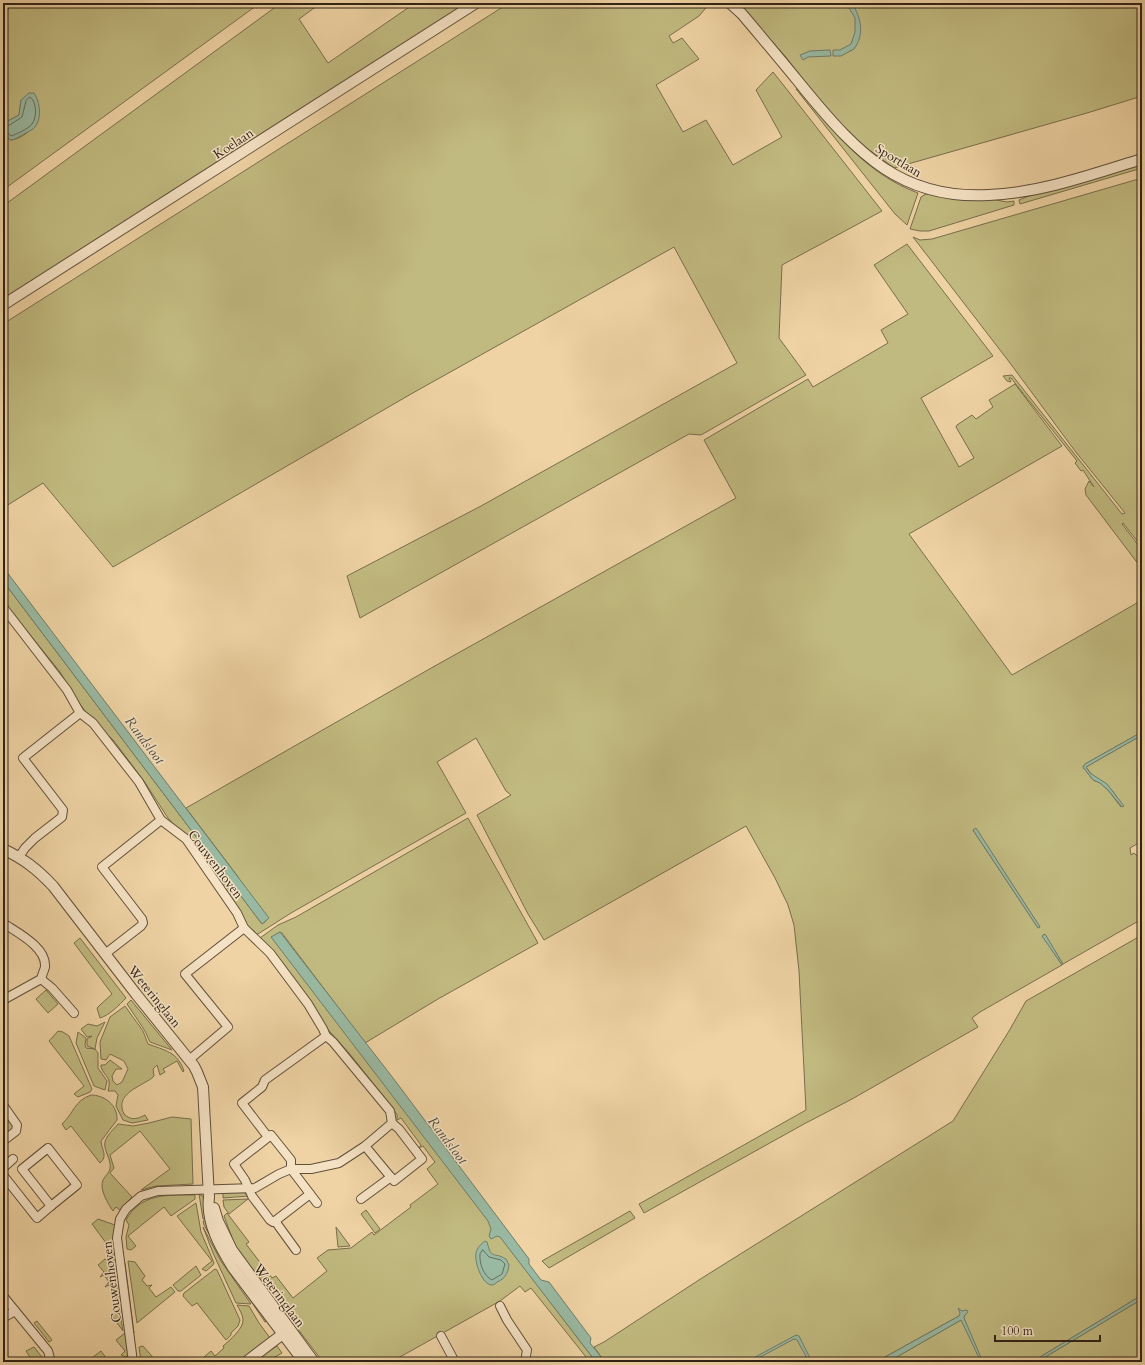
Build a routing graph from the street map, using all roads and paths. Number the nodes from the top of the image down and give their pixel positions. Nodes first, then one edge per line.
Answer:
1 (476, 3) edge
2 (730, 3) edge
3 (1142, 159) edge
4 (3, 305) edge
5 (3, 607) edge
6 (80, 713) junction
7 (161, 820) junction
8 (3, 849) edge
9 (19, 857) junction
10 (3, 923) edge
11 (244, 928) junction
12 (105, 954) junction
13 (41, 979) junction
14 (3, 1000) edge
15 (74, 1013) dead end
16 (326, 1036) junction
17 (189, 1060) junction
18 (3, 1105) edge
19 (392, 1123) junction
20 (268, 1137) junction
21 (3, 1141) edge
22 (365, 1146) junction
23 (13, 1159) dead end
24 (3, 1168) edge
25 (291, 1169) junction
26 (3, 1175) edge
27 (391, 1177) junction
28 (248, 1188) junction
29 (209, 1194) junction
30 (310, 1194) junction
31 (361, 1199) dead end
32 (317, 1203) dead end
33 (51, 1206) junction
34 (274, 1221) junction
35 (296, 1250) dead end
36 (3, 1296) edge
37 (500, 1306) dead end
38 (15, 1311) junction
39 (3, 1318) edge
40 (286, 1331) junction
41 (441, 1336) dead end
42 (51, 1362) edge
43 (133, 1362) edge
44 (246, 1362) edge
45 (304, 1362) edge
46 (314, 1362) edge
47 (455, 1362) edge
48 (525, 1362) edge

1 - 4 street, Koelaan
2 - 3 street, Sportlaan
5 - 6 street, Couwenhoven
6 - 7 street, Couwenhoven
6 - 9 street
7 - 11 street, Couwenhoven
7 - 12 street
8 - 9 street, Weteringlaan
9 - 12 street, Weteringlaan
10 - 13 street
11 - 16 street, Couwenhoven
11 - 17 street
12 - 17 street, Weteringlaan
13 - 14 street
13 - 15 street
16 - 19 street, Couwenhoven
16 - 20 street
17 - 29 street, Weteringlaan
18 - 21 street
19 - 22 street, Couwenhoven
19 - 27 street, Couwenhoven
20 - 25 street
20 - 28 street
22 - 25 street, Couwenhoven
22 - 27 street
23 - 24 street
25 - 28 street, Couwenhoven
25 - 30 street
26 - 33 street
27 - 31 street, Couwenhoven
28 - 29 street, Couwenhoven
28 - 34 street
29 - 40 street, Weteringlaan
29 - 43 street, Couwenhoven
30 - 32 street
30 - 34 street
33 - 33 street
34 - 35 street
36 - 38 street
37 - 48 street
38 - 39 street
38 - 42 street
40 - 44 street
40 - 45 street, Weteringlaan
40 - 46 street, Weteringlaan
41 - 47 street

